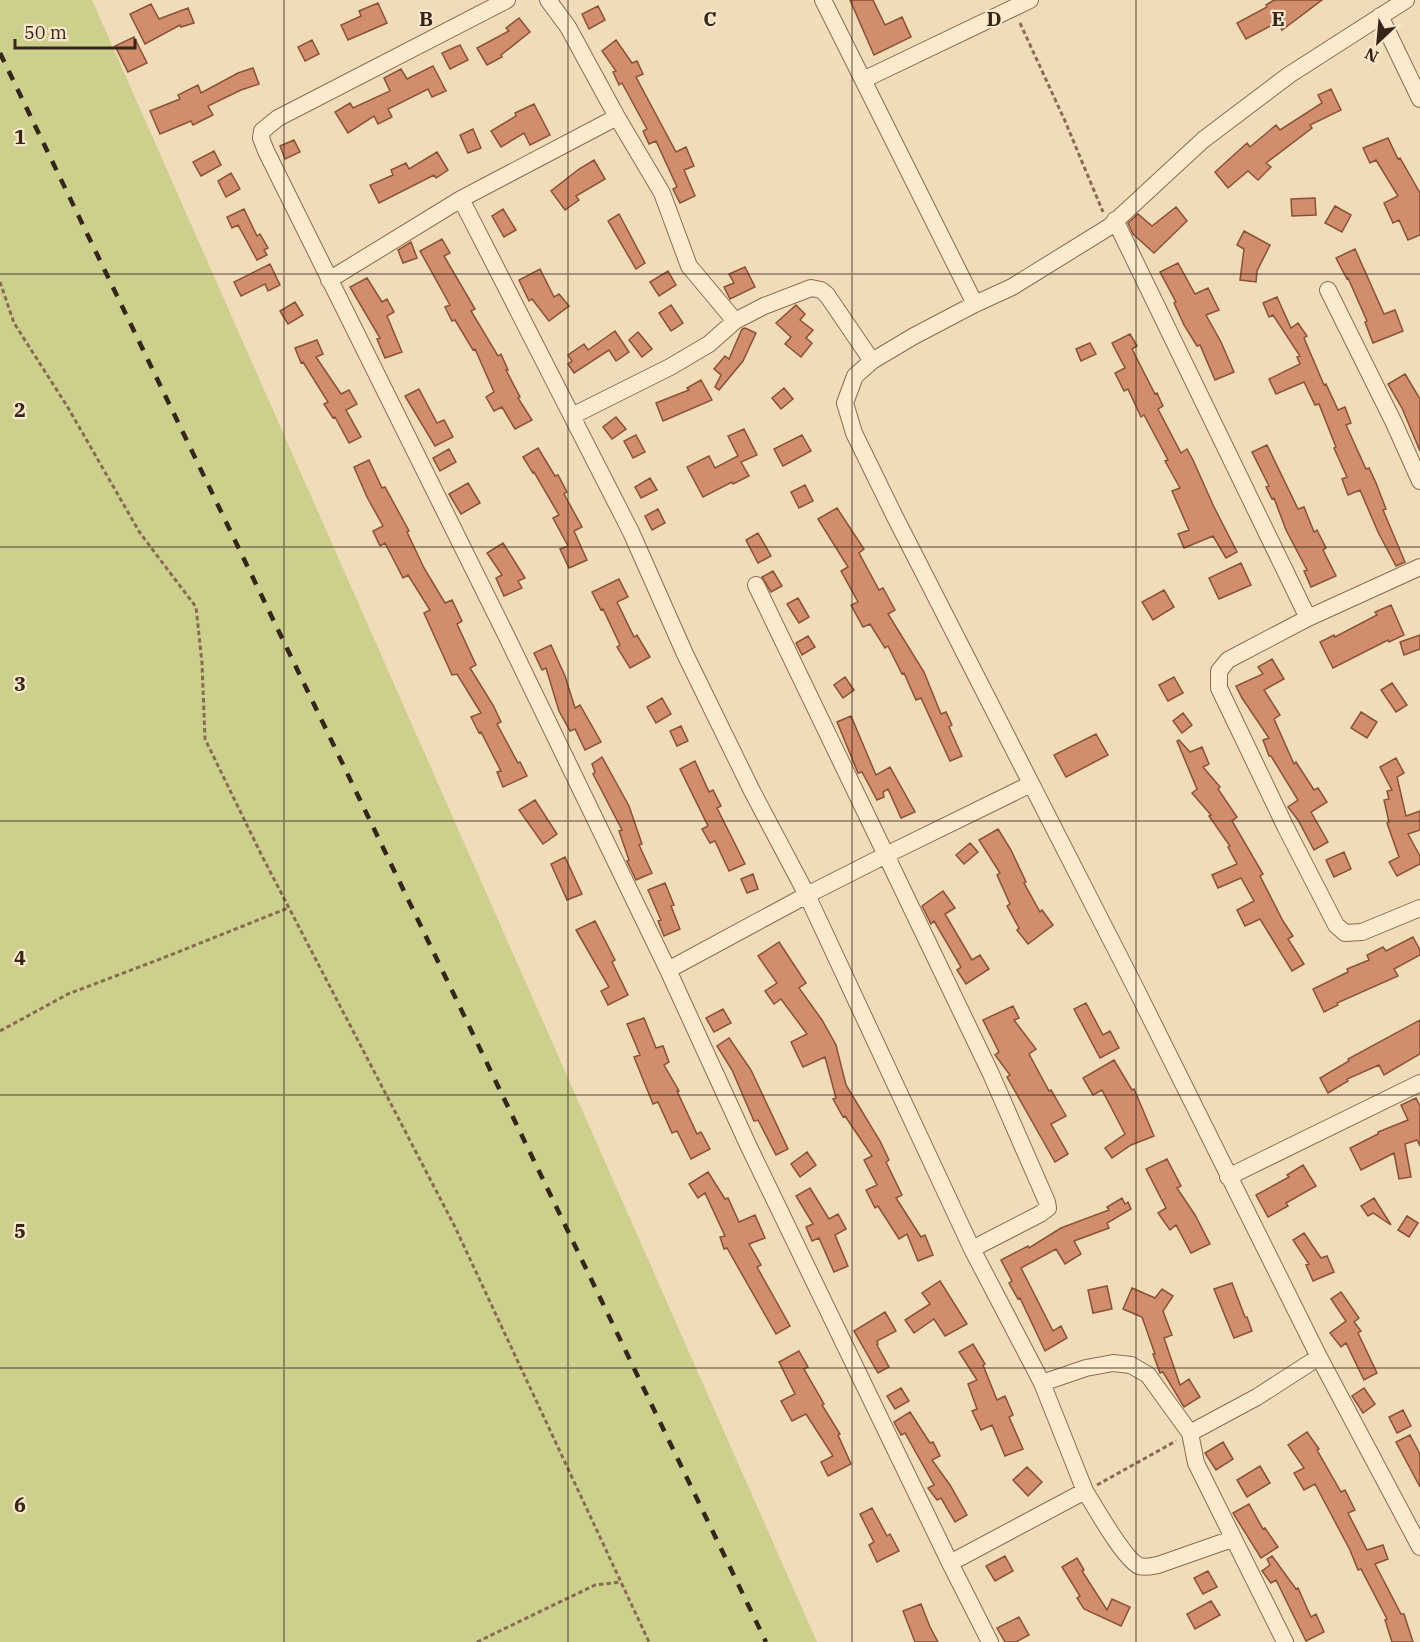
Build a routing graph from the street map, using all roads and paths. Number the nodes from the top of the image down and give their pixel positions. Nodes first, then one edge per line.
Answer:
1 (507, 0) edge
2 (548, 0) edge
3 (823, 0) edge
4 (1030, 0) edge
5 (1406, 0) edge
6 (1012, 4) edge
7 (1380, 16) junction
8 (863, 80) junction
9 (1420, 99) edge
10 (616, 117) junction
11 (461, 200) junction
12 (1112, 224) junction
13 (328, 279) junction
14 (0, 282) edge
15 (1328, 290) dead end
16 (975, 304) junction
17 (735, 321) junction
18 (872, 361) junction
19 (572, 416) junction
20 (1420, 482) edge
21 (1420, 567) edge
22 (756, 585) dead end
23 (1308, 618) junction
24 (1031, 784) junction
25 (886, 855) junction
26 (807, 895) junction
27 (288, 908) junction
28 (1420, 908) edge
29 (668, 970) junction
30 (0, 1031) edge
31 (1420, 1083) edge
32 (1228, 1177) junction
33 (972, 1249) junction
34 (1319, 1357) junction
35 (1042, 1383) junction
36 (1190, 1433) junction
37 (1085, 1491) junction
38 (1232, 1539) junction
39 (1420, 1547) edge
40 (950, 1563) junction
41 (621, 1582) junction
42 (477, 1642) edge
43 (649, 1642) edge
44 (990, 1642) edge
45 (1284, 1642) edge

1 - 13 street
2 - 10 street
3 - 8 street
4 - 6 street
5 - 7 street
6 - 8 street
6 - 12 path
7 - 9 street
7 - 12 street
8 - 16 street
10 - 11 street
10 - 17 street
11 - 13 street
11 - 19 street
12 - 16 street
12 - 23 street
13 - 29 street
14 - 27 path
15 - 20 street
16 - 18 street
17 - 18 street
17 - 19 street
18 - 24 street
19 - 26 street
21 - 23 street
22 - 25 street
23 - 28 street
24 - 25 street
24 - 32 street
25 - 26 street
25 - 33 street
26 - 29 street
26 - 33 street
27 - 30 path
27 - 41 path
29 - 40 street
31 - 32 street
32 - 34 street
33 - 35 street
34 - 36 street
34 - 39 street
35 - 36 street
35 - 37 street
36 - 37 path
36 - 38 street
37 - 38 street
37 - 40 street
38 - 45 street
40 - 44 street
41 - 42 path
41 - 43 path

